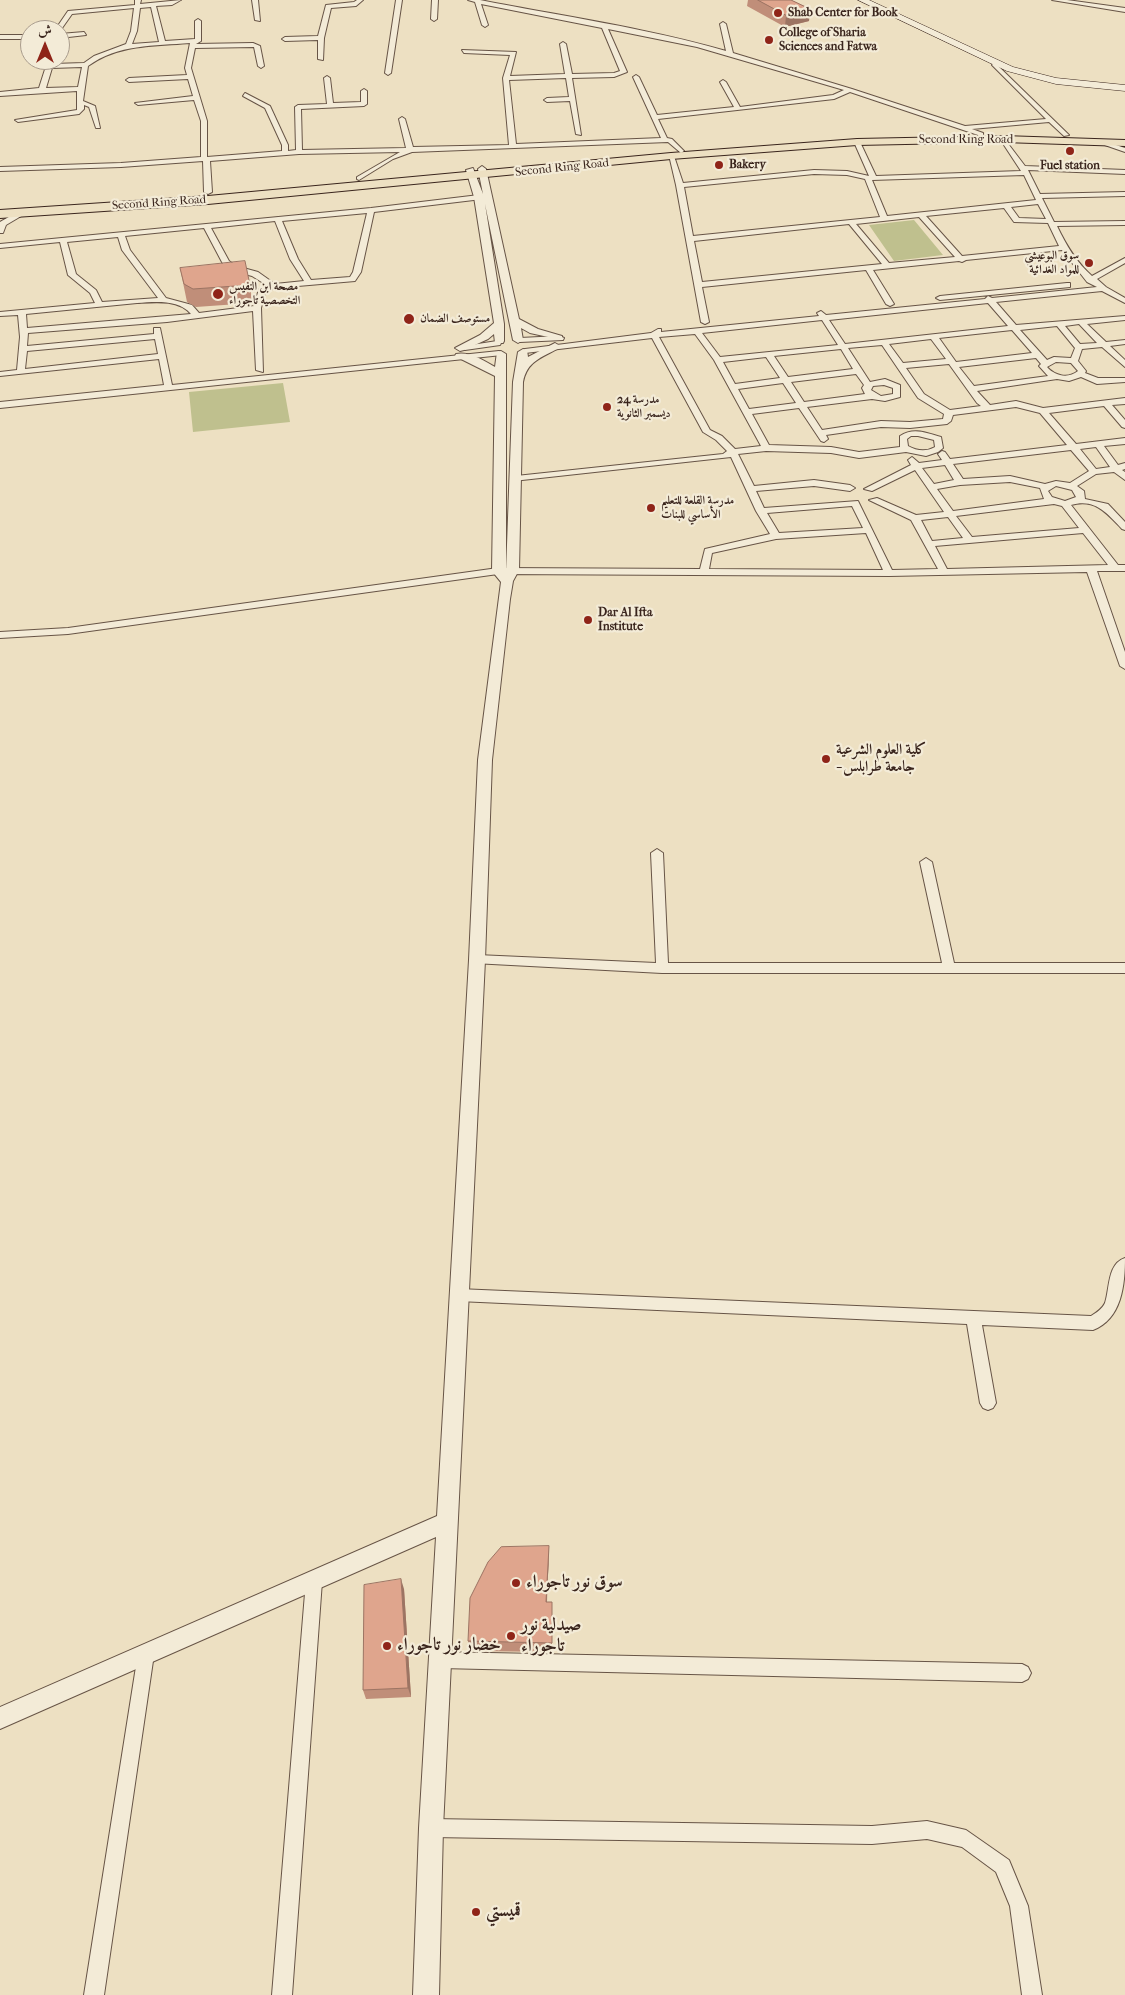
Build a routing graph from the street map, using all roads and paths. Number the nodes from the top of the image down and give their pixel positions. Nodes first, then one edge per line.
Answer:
1 (179, 0) edge
2 (254, 0) edge
3 (360, 0) edge
4 (399, 0) edge
5 (435, 0) edge
6 (862, 0) edge
7 (1055, 0) edge
8 (474, 1) edge
9 (1079, 2) edge
10 (137, 3) edge
11 (153, 5) junction
12 (1125, 10) edge
13 (434, 19) dead end
14 (65, 20) edge
15 (258, 20) dead end
16 (198, 21) dead end
17 (723, 24) dead end
18 (485, 25) dead end
19 (604, 26) junction
20 (84, 34) dead end
21 (70, 35) edge
22 (0, 37) edge
23 (20, 37) edge
24 (320, 38) junction
25 (285, 39) dead end
26 (163, 44) junction
27 (192, 44) junction
28 (563, 44) dead end
29 (128, 46) junction
30 (464, 51) dead end
31 (730, 54) junction
32 (321, 59) dead end
33 (70, 64) edge
34 (994, 64) junction
35 (85, 65) junction
36 (260, 66) dead end
37 (48, 70) edge
38 (388, 73) dead end
39 (567, 76) junction
40 (190, 77) junction
41 (636, 77) dead end
42 (1038, 77) junction
43 (326, 78) dead end
44 (506, 78) junction
45 (129, 80) dead end
46 (723, 82) dead end
47 (1125, 88) edge
48 (80, 89) junction
49 (42, 90) junction
50 (850, 90) junction
51 (364, 91) dead end
52 (1022, 91) junction
53 (0, 94) edge
54 (245, 95) dead end
55 (196, 98) junction
56 (572, 99) junction
57 (547, 100) dead end
58 (80, 102) junction
59 (138, 103) dead end
60 (330, 105) junction
61 (738, 109) junction
62 (655, 117) junction
63 (402, 119) dead end
64 (18, 120) dead end
65 (1052, 120) junction
66 (98, 127) dead end
67 (966, 128) junction
68 (579, 134) dead end
69 (981, 134) junction
70 (1066, 135) junction
71 (1125, 138) edge
72 (1003, 139) junction
73 (665, 140) junction
74 (857, 142) junction
75 (1101, 142) junction
76 (1125, 143) edge
77 (513, 146) junction
78 (410, 150) junction
79 (1125, 150) edge
80 (299, 152) junction
81 (285, 153) junction
82 (676, 154) junction
83 (204, 159) junction
84 (0, 168) edge
85 (1024, 170) junction
86 (1125, 172) edge
87 (477, 173) junction
88 (871, 177) junction
89 (359, 178) junction
90 (433, 180) junction
91 (680, 185) junction
92 (208, 192) junction
93 (478, 194) junction
94 (1125, 194) edge
95 (1039, 199) junction
96 (1006, 206) junction
97 (0, 208) edge
98 (371, 210) junction
99 (922, 215) junction
100 (278, 219) junction
101 (885, 219) junction
102 (851, 222) junction
103 (1051, 222) junction
104 (1, 223) edge
105 (1125, 223) edge
106 (206, 226) junction
107 (120, 234) junction
108 (690, 238) junction
109 (63, 239) junction
110 (0, 246) edge
111 (1064, 248) junction
112 (962, 260) junction
113 (1125, 260) edge
114 (888, 267) junction
115 (868, 269) junction
116 (1092, 281) junction
117 (309, 283) junction
118 (698, 285) junction
119 (274, 286) junction
120 (1103, 290) junction
121 (985, 294) junction
122 (163, 300) junction
123 (1125, 301) edge
124 (992, 302) junction
125 (890, 304) junction
126 (100, 305) junction
127 (68, 308) junction
128 (257, 308) junction
129 (819, 311) junction
130 (22, 312) junction
131 (0, 314) edge
132 (195, 314) junction
133 (825, 318) junction
134 (1125, 318) edge
135 (154, 320) junction
136 (516, 321) junction
137 (705, 322) junction
138 (1081, 322) junction
139 (500, 324) junction
140 (1059, 324) junction
141 (70, 326) junction
142 (664, 326) junction
143 (1013, 328) junction
144 (23, 331) junction
145 (697, 331) junction
146 (159, 336) junction
147 (654, 336) junction
148 (933, 336) junction
149 (519, 340) junction
150 (557, 342) junction
151 (884, 342) junction
152 (1125, 342) edge
153 (1104, 345) junction
154 (842, 346) junction
155 (1078, 347) junction
156 (499, 348) junction
157 (23, 349) junction
158 (460, 352) junction
159 (524, 352) junction
160 (768, 354) junction
161 (1038, 355) junction
162 (73, 356) junction
163 (163, 356) junction
164 (718, 360) junction
165 (1074, 361) junction
166 (953, 363) junction
167 (1045, 363) junction
168 (352, 364) junction
169 (1125, 365) edge
170 (901, 366) junction
171 (520, 369) junction
172 (260, 370) junction
173 (857, 371) junction
174 (22, 372) junction
175 (0, 374) edge
176 (1081, 374) junction
177 (501, 375) junction
178 (1058, 377) junction
179 (785, 380) junction
180 (1121, 381) edge
181 (168, 383) junction
182 (139, 386) junction
183 (868, 386) junction
184 (732, 387) junction
185 (973, 390) junction
186 (1125, 391) edge
187 (872, 396) junction
188 (0, 397) edge
189 (1125, 401) edge
190 (1106, 403) junction
191 (0, 404) edge
192 (801, 405) junction
193 (988, 408) junction
194 (746, 412) junction
195 (1043, 412) junction
196 (949, 413) junction
197 (1125, 425) edge
198 (912, 429) junction
199 (820, 433) junction
200 (1125, 441) edge
201 (1098, 444) junction
202 (766, 448) junction
203 (939, 448) junction
204 (1074, 448) junction
205 (831, 450) junction
206 (906, 450) junction
207 (733, 452) junction
208 (944, 461) junction
209 (917, 466) junction
210 (1121, 467) edge
211 (1094, 472) junction
212 (1125, 477) edge
213 (516, 479) junction
214 (960, 482) junction
215 (1071, 486) junction
216 (932, 487) junction
217 (1045, 487) junction
218 (850, 488) junction
219 (750, 489) junction
220 (869, 489) junction
221 (874, 500) junction
222 (1079, 500) junction
223 (1053, 501) junction
224 (856, 503) junction
225 (1065, 504) junction
226 (761, 511) junction
227 (950, 514) junction
228 (915, 518) junction
229 (1124, 524) edge
230 (869, 530) junction
231 (1085, 530) junction
232 (776, 536) junction
233 (969, 540) junction
234 (499, 543) junction
235 (516, 543) junction
236 (929, 544) junction
237 (1120, 568) edge
238 (1091, 569) junction
239 (704, 571) junction
240 (944, 572) junction
241 (888, 573) junction
242 (506, 574) junction
243 (0, 635) edge
244 (1125, 666) edge
245 (657, 853) dead end
246 (926, 862) dead end
247 (477, 960) junction
248 (662, 968) junction
249 (949, 968) junction
250 (1125, 968) edge
251 (1125, 1264) edge
252 (458, 1295) junction
253 (1121, 1304) edge
254 (974, 1319) junction
255 (988, 1403) dead end
256 (447, 1522) junction
257 (314, 1581) junction
258 (146, 1654) junction
259 (441, 1660) junction
260 (1022, 1673) dead end
261 (0, 1718) edge
262 (431, 1828) junction
263 (94, 1995) edge
264 (282, 1995) edge
265 (426, 1995) edge
266 (1032, 1995) edge

1 - 11 street
2 - 15 street
3 - 24 street
4 - 38 street
5 - 13 street
6 - 34 main road
7 - 9 street
8 - 18 street
8 - 19 street
9 - 12 street
10 - 11 street
10 - 14 street
10 - 29 street
11 - 26 street
16 - 27 street
17 - 31 street
19 - 31 street
19 - 39 street
20 - 21 street
22 - 23 street
24 - 25 street
24 - 32 street
26 - 27 street
26 - 29 street
27 - 36 street
27 - 40 street
28 - 39 street
29 - 35 street
30 - 44 street
31 - 50 street
33 - 35 street
34 - 42 main road
34 - 52 street
35 - 48 street
37 - 49 street
39 - 44 street
39 - 56 street
40 - 45 street
40 - 55 street
41 - 62 street
42 - 47 main road
42 - 52 main road
43 - 60 street
44 - 77 street
46 - 61 street
48 - 49 street
48 - 58 street
49 - 53 street
50 - 61 street
50 - 67 street
51 - 60 street
52 - 65 street
54 - 81 street
55 - 59 street
55 - 83 street
56 - 57 street
56 - 68 street
58 - 64 street
58 - 66 street
60 - 80 street
61 - 62 street
62 - 73 street
63 - 78 street
65 - 67 street
65 - 70 street
67 - 69 street
69 - 70 highway, Second Ring Road
69 - 82 highway, Second Ring Road
70 - 71 highway, Second Ring Road
72 - 74 highway, Second Ring Road
72 - 75 highway, Second Ring Road
72 - 85 street
73 - 77 street
73 - 82 street
74 - 82 highway, Second Ring Road
74 - 88 street
75 - 76 highway, Second Ring Road
75 - 79 street
77 - 78 street
78 - 80 street
78 - 89 street
80 - 81 street
81 - 83 street
82 - 87 highway, Second Ring Road
82 - 91 street
83 - 84 street
83 - 92 street
85 - 86 street
85 - 88 street
85 - 95 street
87 - 89 highway, Second Ring Road
87 - 90 highway, Second Ring Road
87 - 93 street
87 - 136 street
88 - 91 street
88 - 101 street
89 - 92 highway, Second Ring Road
90 - 93 highway
90 - 104 highway, Second Ring Road
91 - 108 street
92 - 97 highway, Second Ring Road
93 - 98 street
93 - 139 street
94 - 95 street
95 - 96 street
95 - 103 street
96 - 99 street
96 - 103 street
98 - 100 street
98 - 117 street
99 - 101 street
99 - 112 street
100 - 106 street
100 - 117 street
101 - 102 street
102 - 108 street
102 - 114 street
103 - 105 street
103 - 111 street
106 - 107 street
106 - 119 street
107 - 109 street
107 - 122 street
108 - 118 street
109 - 110 street
109 - 126 street
111 - 112 street
111 - 116 street
112 - 114 street
113 - 116 street
114 - 115 street
115 - 118 street
115 - 125 street
116 - 120 street
116 - 121 street
117 - 119 street
118 - 137 street
119 - 128 street
120 - 123 street
120 - 124 street
121 - 124 street
121 - 125 street
122 - 126 street
122 - 132 street
124 - 133 street
124 - 143 street
125 - 129 street
126 - 127 street
127 - 130 street
127 - 141 street
128 - 132 street
128 - 172 street
129 - 133 street
129 - 137 street
130 - 131 street
130 - 144 street
132 - 135 street
133 - 145 street
133 - 154 street
134 - 138 street
135 - 141 street
135 - 146 street
136 - 149 street
136 - 150 street
137 - 142 street
138 - 140 street
138 - 153 street
139 - 156 street
139 - 158 street
140 - 143 street
140 - 155 street
141 - 144 street
141 - 162 street
142 - 147 street
142 - 150 street
143 - 148 street
143 - 161 street
144 - 157 street
145 - 147 street
145 - 164 street
146 - 162 street
146 - 163 street
147 - 150 street
147 - 207 street
148 - 151 street
148 - 166 street
149 - 150 street
149 - 156 street
149 - 159 street
150 - 159 street
150 - 171 street
151 - 154 street
151 - 170 street
152 - 153 street
153 - 155 street
153 - 169 street
154 - 160 street
154 - 173 street
155 - 165 street
156 - 158 street
156 - 159 street
156 - 177 street
157 - 162 street
157 - 174 street
158 - 168 street
158 - 177 street
159 - 171 street
160 - 164 street
160 - 179 street
161 - 166 street
161 - 167 street
162 - 163 street
162 - 174 street
163 - 181 street
164 - 184 street
165 - 167 street
165 - 176 street
166 - 170 street
166 - 185 street
167 - 178 street
168 - 172 street
168 - 181 street
170 - 196 street
171 - 213 street
172 - 181 street
173 - 179 street
173 - 183 street
174 - 175 street
176 - 178 street
176 - 180 street
177 - 234 street
178 - 185 street
179 - 184 street
179 - 192 street
180 - 186 street
181 - 182 street
182 - 188 street
182 - 191 street
183 - 187 street
183 - 187 street
184 - 194 street
185 - 193 street
187 - 192 street
189 - 190 street
190 - 195 street
190 - 197 street
192 - 194 street
192 - 199 street
193 - 195 street
193 - 196 street
194 - 202 street
195 - 204 street
196 - 198 street
198 - 199 street
198 - 203 street
198 - 206 street
199 - 205 street
200 - 201 street
201 - 204 street
201 - 210 street
202 - 205 street
202 - 207 street
203 - 206 street
203 - 208 street
204 - 208 street
204 - 211 street
205 - 206 street
206 - 209 street
207 - 213 street
207 - 219 street
208 - 209 street
208 - 214 street
209 - 216 street
209 - 220 street
210 - 211 street
210 - 212 street
211 - 215 street
213 - 235 street
214 - 216 street
214 - 217 street
215 - 217 street
215 - 222 street
216 - 227 street
217 - 223 street
218 - 219 street
218 - 220 street
218 - 224 street
219 - 226 street
220 - 221 street
221 - 224 street
221 - 228 street
222 - 225 street
222 - 229 street
223 - 225 street
223 - 227 street
224 - 226 street
224 - 230 street
225 - 231 street
226 - 232 street
227 - 228 street
227 - 233 street
228 - 236 street
230 - 232 street
230 - 241 street
231 - 233 street
231 - 237 street
232 - 239 street
233 - 236 street
234 - 235 street
234 - 242 street
235 - 242 street
236 - 240 street
237 - 238 street
238 - 240 street
238 - 244 street
239 - 241 street
239 - 242 street
240 - 241 street
242 - 243 street
242 - 247 street
245 - 248 street
246 - 249 street
247 - 248 street
247 - 252 street
248 - 249 street
249 - 250 street
251 - 253 street
252 - 254 street
252 - 256 street
253 - 254 street
254 - 255 street
256 - 257 street
256 - 259 street
257 - 258 street
257 - 264 street
258 - 261 street
258 - 263 street
259 - 260 street
259 - 262 street
262 - 265 street
262 - 266 street

